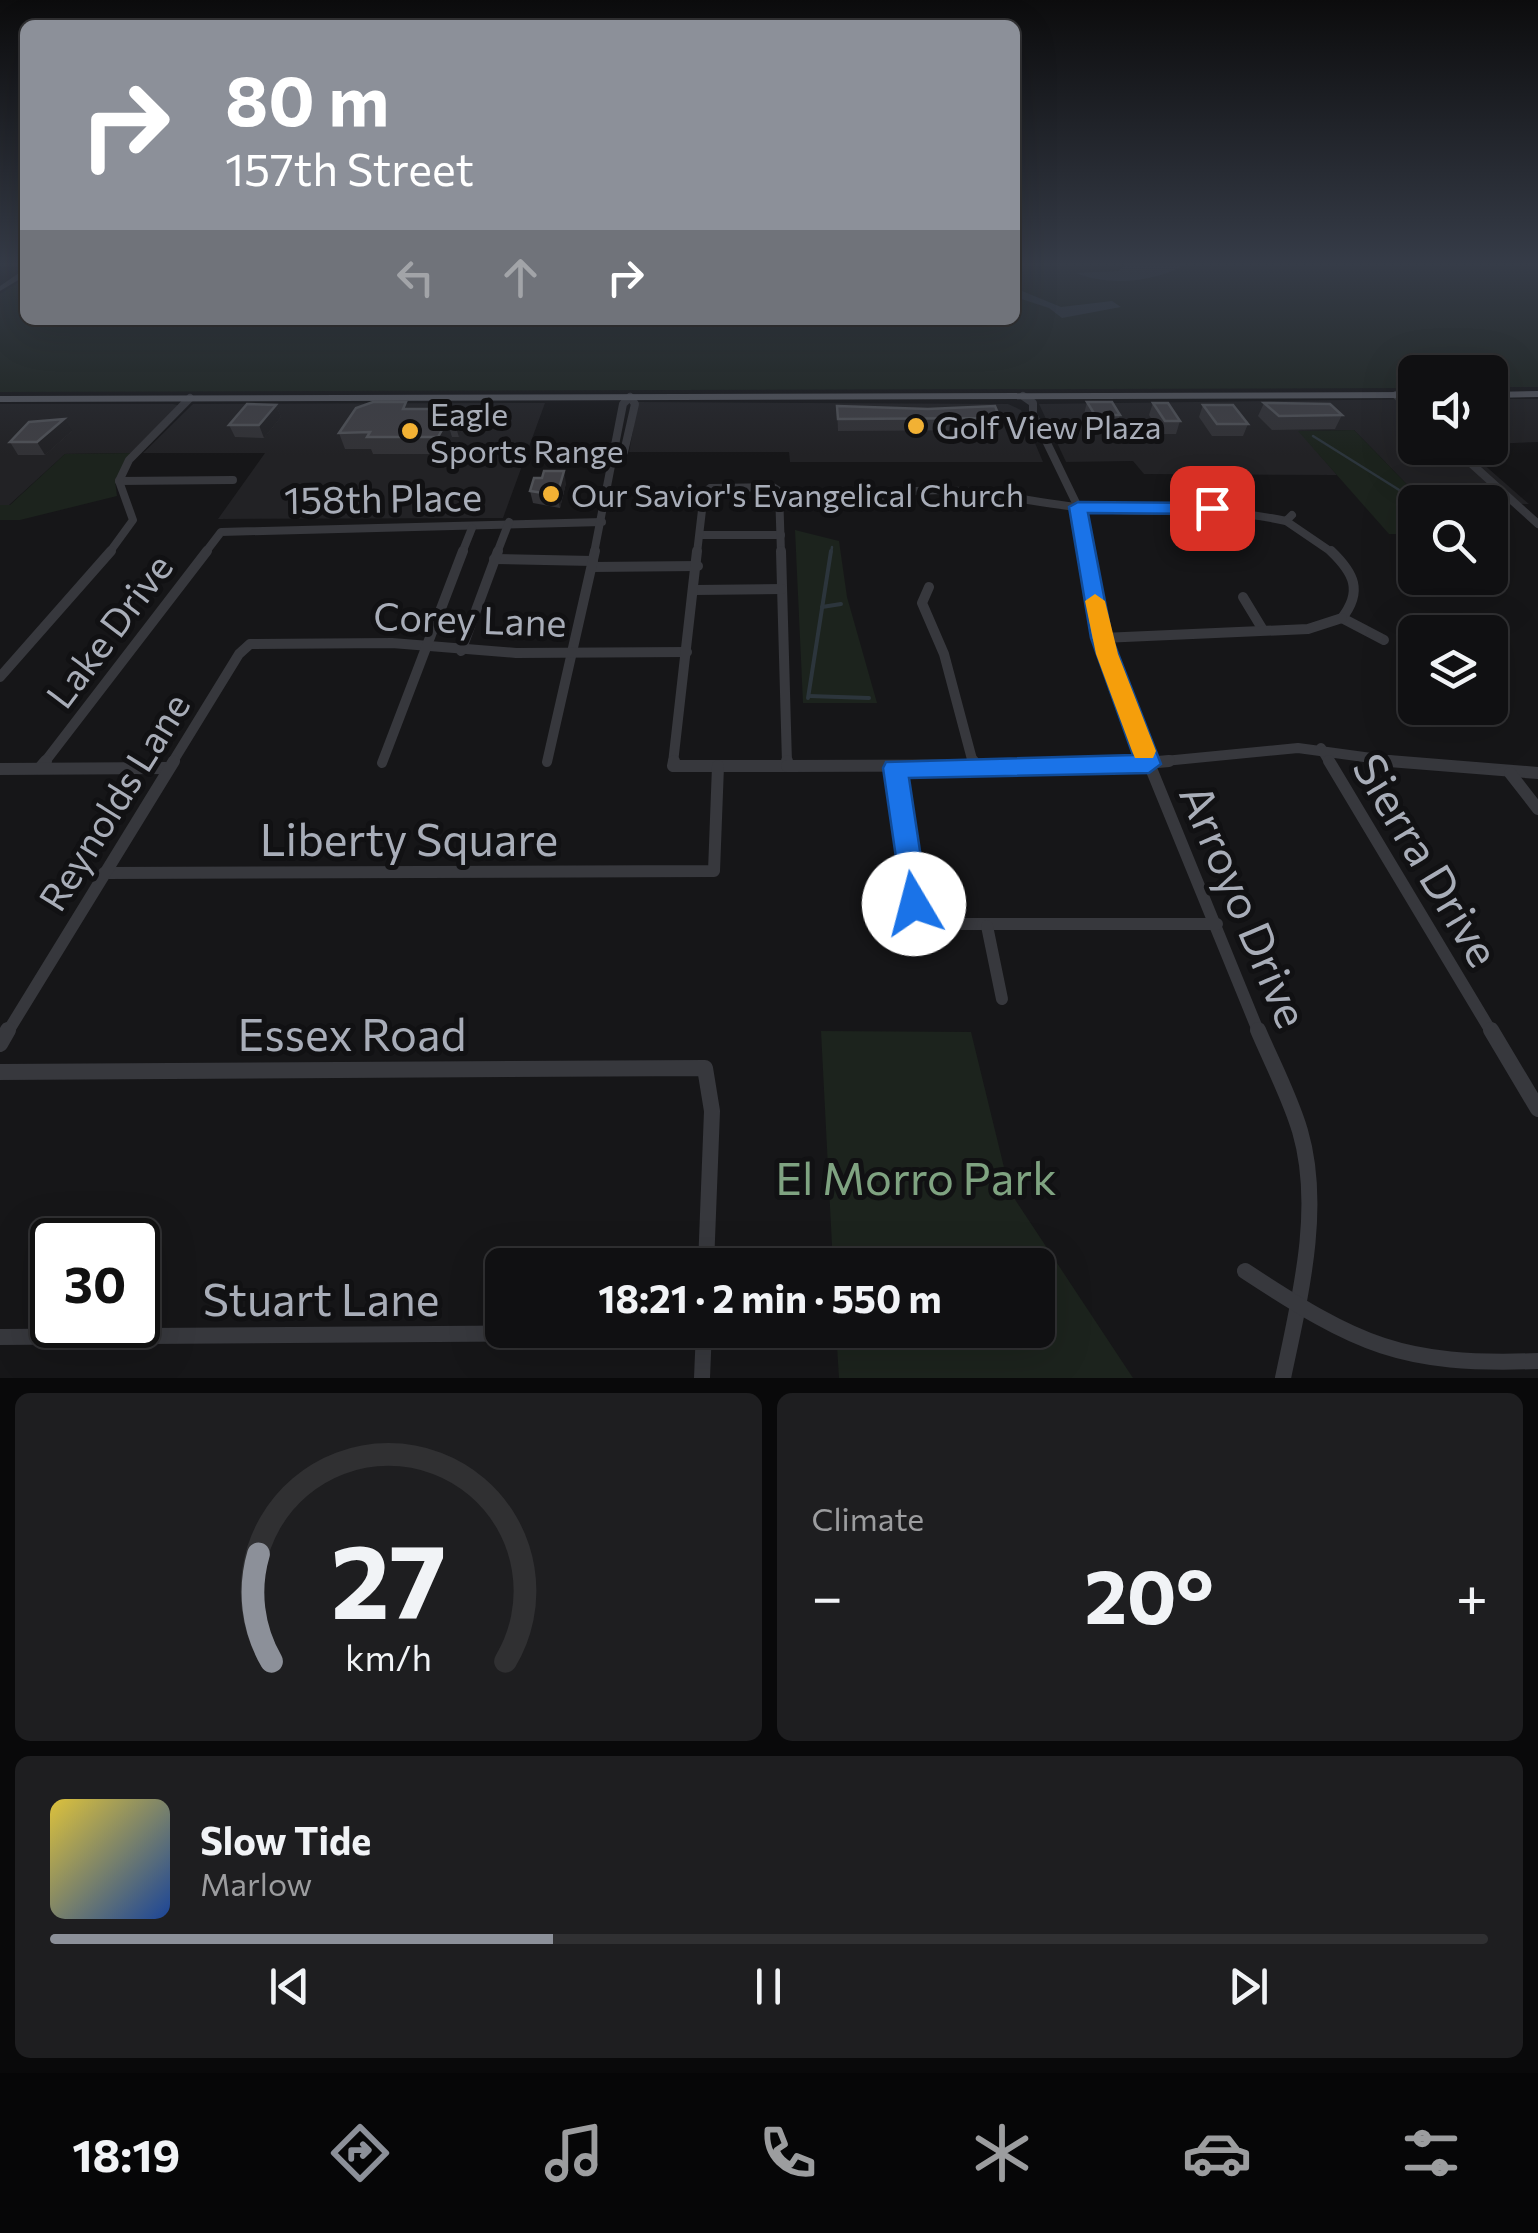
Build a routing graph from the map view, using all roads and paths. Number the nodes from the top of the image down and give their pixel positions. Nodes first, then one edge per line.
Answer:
1 (1508, 394) edge
2 (1538, 394) edge
3 (1396, 395) edge
4 (1023, 396) junction
5 (630, 397) junction
6 (190, 398) junction
7 (0, 399) edge
8 (1473, 465) edge
9 (119, 480) junction
10 (234, 480) dead end
11 (866, 501) dead end
12 (1078, 507) junction
13 (509, 522) junction
14 (602, 522) junction
15 (1538, 524) edge
16 (472, 528) junction
17 (224, 531) joint
18 (701, 535) junction
19 (781, 535) junction
20 (494, 560) junction
21 (592, 564) junction
22 (698, 566) junction
23 (928, 588) dead end
24 (782, 589) junction
25 (694, 590) junction
26 (1244, 597) dead end
27 (1342, 618) junction
28 (1263, 630) junction
29 (1102, 638) junction
30 (1384, 640) dead end
31 (250, 644) joint
32 (426, 649) junction
33 (461, 651) junction
34 (572, 652) junction
35 (687, 652) junction
36 (0, 677) edge
37 (1321, 748) junction
38 (547, 762) dead end
39 (382, 763) dead end
40 (1149, 764) junction
41 (718, 766) junction
42 (787, 766) junction
43 (974, 766) junction
44 (40, 768) junction
45 (168, 768) junction
46 (895, 768) junction
47 (0, 769) edge
48 (1538, 773) edge
49 (1510, 774) junction
50 (1538, 809) edge
51 (104, 874) junction
52 (1217, 924) junction
53 (987, 926) junction
54 (1002, 1000) dead end
55 (0, 1044) edge
56 (0, 1072) edge
57 (1538, 1109) edge
58 (707, 1248) edge
59 (1245, 1271) dead end
60 (1298, 1306) junction
61 (485, 1333) edge
62 (0, 1337) edge
63 (703, 1348) edge
64 (1538, 1361) edge
65 (702, 1378) edge
66 (1283, 1378) edge

1 - 2 main road
3 - 4 main road
4 - 5 main road
4 - 12 street, Arroyo Drive
5 - 6 main road
5 - 14 street
6 - 7 main road
6 - 9 street
8 - 15 street
9 - 10 street
9 - 36 street
11 - 12 street
12 - 27 street
12 - 29 street, Arroyo Drive
13 - 14 street, 158th Place
13 - 16 street, 158th Place
13 - 20 street
14 - 21 street
16 - 17 street, 158th Place
16 - 32 street
17 - 44 street, Lake Drive
18 - 19 street
18 - 19 street
18 - 22 street
19 - 24 street
20 - 21 street
20 - 33 street
21 - 22 street
21 - 34 street
22 - 25 street
23 - 43 street
24 - 25 street
24 - 42 street
25 - 35 street
26 - 28 street
27 - 28 street
27 - 30 street
28 - 29 street
29 - 40 street, Arroyo Drive
31 - 32 street, Corey Lane
31 - 45 street, Reynolds Lane
32 - 33 street, Corey Lane
32 - 39 street
33 - 34 street, Corey Lane
34 - 35 street, Corey Lane
34 - 38 street
35 - 41 street
37 - 40 street
37 - 49 street
37 - 57 street, Sierra Drive
40 - 43 street
40 - 52 street, Arroyo Drive
41 - 42 street
41 - 51 street, Liberty Square
42 - 46 street
43 - 46 street
44 - 45 street
44 - 47 street
45 - 51 street, Reynolds Lane
46 - 53 street
48 - 49 street
49 - 50 street
51 - 55 street, Reynolds Lane
52 - 53 street
52 - 60 street, Arroyo Drive
53 - 54 street
56 - 58 street, Essex Road
59 - 60 street
60 - 64 street
60 - 66 street, Arroyo Drive
61 - 62 street, Stuart Lane
63 - 65 street

